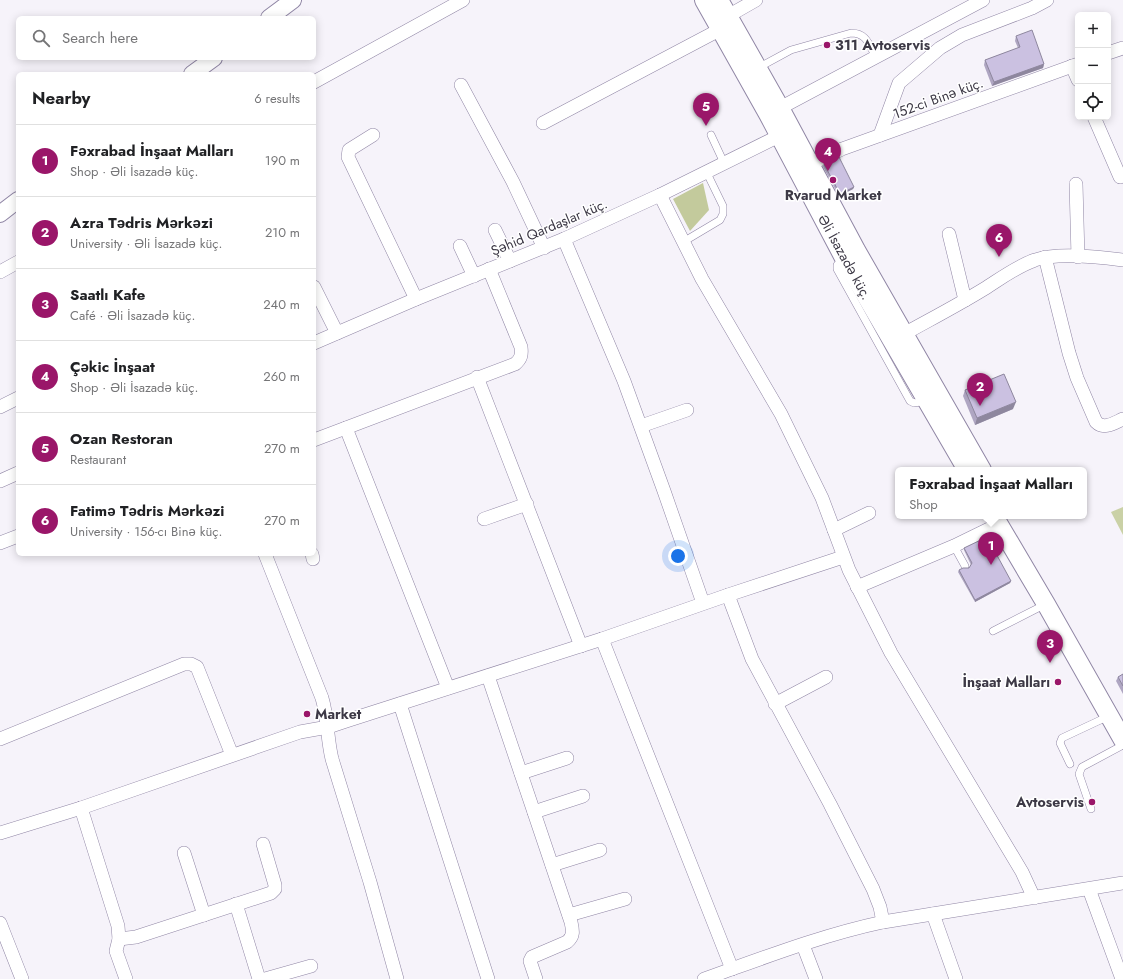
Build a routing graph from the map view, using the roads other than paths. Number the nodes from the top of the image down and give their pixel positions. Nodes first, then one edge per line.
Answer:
1 (294, 0) edge
2 (463, 0) edge
3 (704, 0) edge
4 (719, 0) edge
5 (756, 0) edge
6 (983, 0) edge
7 (1047, 0) edge
8 (272, 16) edge
9 (724, 23) junction
10 (1123, 48) edge
11 (1111, 52) edge
12 (876, 57) junction
13 (211, 60) edge
14 (1075, 65) edge
15 (758, 68) junction
16 (195, 72) edge
17 (316, 81) edge
18 (461, 85) dead end
19 (774, 111) junction
20 (1095, 120) edge
21 (543, 123) dead end
22 (785, 133) junction
23 (373, 135) dead end
24 (880, 135) junction
25 (711, 136) dead end
26 (724, 162) junction
27 (810, 164) junction
28 (706, 171) junction
29 (1120, 178) dead end
30 (1076, 184) dead end
31 (660, 195) junction
32 (16, 202) edge
33 (0, 214) edge
34 (495, 230) dead end
35 (949, 234) dead end
36 (564, 240) junction
37 (683, 242) junction
38 (460, 246) dead end
39 (544, 248) junction
40 (1078, 257) junction
41 (1045, 258) junction
42 (1123, 260) edge
43 (510, 261) junction
44 (16, 263) edge
45 (489, 269) junction
46 (0, 272) edge
47 (474, 276) junction
48 (316, 291) edge
49 (416, 299) junction
50 (964, 300) junction
51 (337, 333) junction
52 (904, 334) junction
53 (316, 342) edge
54 (477, 377) junction
55 (16, 399) edge
56 (0, 407) edge
57 (688, 410) dead end
58 (1123, 419) edge
59 (641, 426) junction
60 (346, 428) junction
61 (316, 439) edge
62 (965, 467) edge
63 (980, 467) edge
64 (16, 474) edge
65 (0, 481) edge
66 (527, 504) junction
67 (869, 513) dead end
68 (484, 519) dead end
69 (1001, 519) edge
70 (1004, 519) edge
71 (1004, 519) edge
72 (834, 530) junction
73 (16, 537) edge
74 (0, 542) edge
75 (954, 546) junction
76 (266, 556) edge
77 (843, 557) junction
78 (965, 566) edge
79 (857, 587) junction
80 (728, 595) junction
81 (703, 603) junction
82 (1046, 604) junction
83 (993, 632) dead end
84 (602, 639) junction
85 (581, 646) junction
86 (488, 676) junction
87 (826, 677) dead end
88 (448, 688) junction
89 (400, 704) junction
90 (775, 704) junction
91 (1116, 716) edge
92 (328, 727) junction
93 (0, 738) edge
94 (1123, 740) edge
95 (1123, 745) edge
96 (232, 755) junction
97 (567, 758) dead end
98 (1070, 764) dead end
99 (521, 774) junction
100 (583, 796) dead end
101 (81, 808) junction
102 (1091, 809) dead end
103 (534, 812) junction
104 (0, 833) edge
105 (263, 844) dead end
106 (600, 850) dead end
107 (184, 853) dead end
108 (552, 865) junction
109 (1123, 883) edge
110 (1089, 889) junction
111 (624, 898) dead end
112 (1034, 898) junction
113 (236, 904) junction
114 (933, 914) junction
115 (204, 915) junction
116 (569, 915) junction
117 (883, 922) junction
118 (0, 923) edge
119 (119, 939) junction
120 (4, 941) edge
121 (803, 945) junction
122 (311, 966) dead end
123 (732, 969) junction
124 (22, 979) edge
125 (126, 979) edge
126 (259, 979) edge
127 (265, 979) edge
128 (397, 979) edge
129 (488, 979) edge
130 (536, 979) edge
131 (704, 979) edge
132 (816, 979) edge
133 (956, 979) edge
134 (1122, 979) edge

1 - 8 street
2 - 17 street
3 - 9 main road, Əli İsazadə küç.
4 - 9 main road, Əli İsazadə küç.
5 - 9 street
6 - 12 street
7 - 24 street
9 - 15 main road, Əli İsazadə küç.
9 - 19 main road, Əli İsazadə küç.
9 - 21 street
10 - 11 street
12 - 15 lane
12 - 19 street
13 - 16 street
14 - 24 street, 152-ci Binə küç.
15 - 19 main road, Əli İsazadə küç.
18 - 39 street
19 - 22 main road, Əli İsazadə küç.
20 - 29 street
22 - 26 street, Şəhid Qardaşlar küç.
22 - 27 main road, Əli İsazadə küç.
22 - 62 main road, Əli İsazadə küç.
23 - 49 street
24 - 27 street, 152-ci Binə küç.
25 - 26 lane
26 - 28 street, Şəhid Qardaşlar küç.
27 - 52 main road, Əli İsazadə küç.
28 - 31 street, Şəhid Qardaşlar küç.
28 - 37 lane
30 - 40 street
31 - 36 street, Şəhid Qardaşlar küç.
31 - 37 street
32 - 33 street
34 - 43 street
35 - 50 street
36 - 39 street, Şəhid Qardaşlar küç.
36 - 59 street
37 - 72 street
38 - 47 street
39 - 43 street, Şəhid Qardaşlar küç.
40 - 41 street
40 - 42 street
41 - 50 street
41 - 58 street
43 - 45 street, Şəhid Qardaşlar küç.
44 - 46 street
45 - 47 street, Şəhid Qardaşlar küç.
45 - 54 street
47 - 49 street, Şəhid Qardaşlar küç.
48 - 51 street
49 - 51 street, Şəhid Qardaşlar küç.
50 - 52 street
51 - 53 street, Şəhid Qardaşlar küç.
52 - 63 main road, Əli İsazadə küç.
54 - 60 street
54 - 66 street
55 - 56 street
57 - 59 street
59 - 81 street
60 - 61 street
60 - 88 street
64 - 65 street
66 - 68 street
66 - 85 street
67 - 72 street
69 - 75 street
70 - 82 main road
71 - 91 main road
72 - 77 street
73 - 74 street
75 - 78 lane
75 - 79 street
76 - 92 street
77 - 79 street
77 - 80 street
79 - 112 street
80 - 81 street
80 - 90 street
81 - 84 street
82 - 83 lane
82 - 91 main road
84 - 85 street
84 - 123 street
85 - 86 street
86 - 88 street
86 - 99 street
87 - 90 street
88 - 89 street
89 - 92 street
89 - 129 street
90 - 117 street
91 - 94 main road
91 - 98 lane
92 - 96 street
92 - 128 street
93 - 96 street
95 - 102 lane
96 - 101 street
97 - 99 street
99 - 103 street
100 - 103 street
101 - 104 street
101 - 119 street
103 - 108 street
105 - 113 street
106 - 108 street
107 - 115 street
108 - 116 street
109 - 110 street
110 - 112 street
110 - 134 street
111 - 116 street
112 - 114 street
113 - 115 street
113 - 126 street
114 - 117 street
114 - 133 street
115 - 119 street
116 - 130 street
117 - 121 street
118 - 120 street
119 - 125 street
120 - 124 street
121 - 123 street
121 - 132 street
122 - 127 street
123 - 131 street

